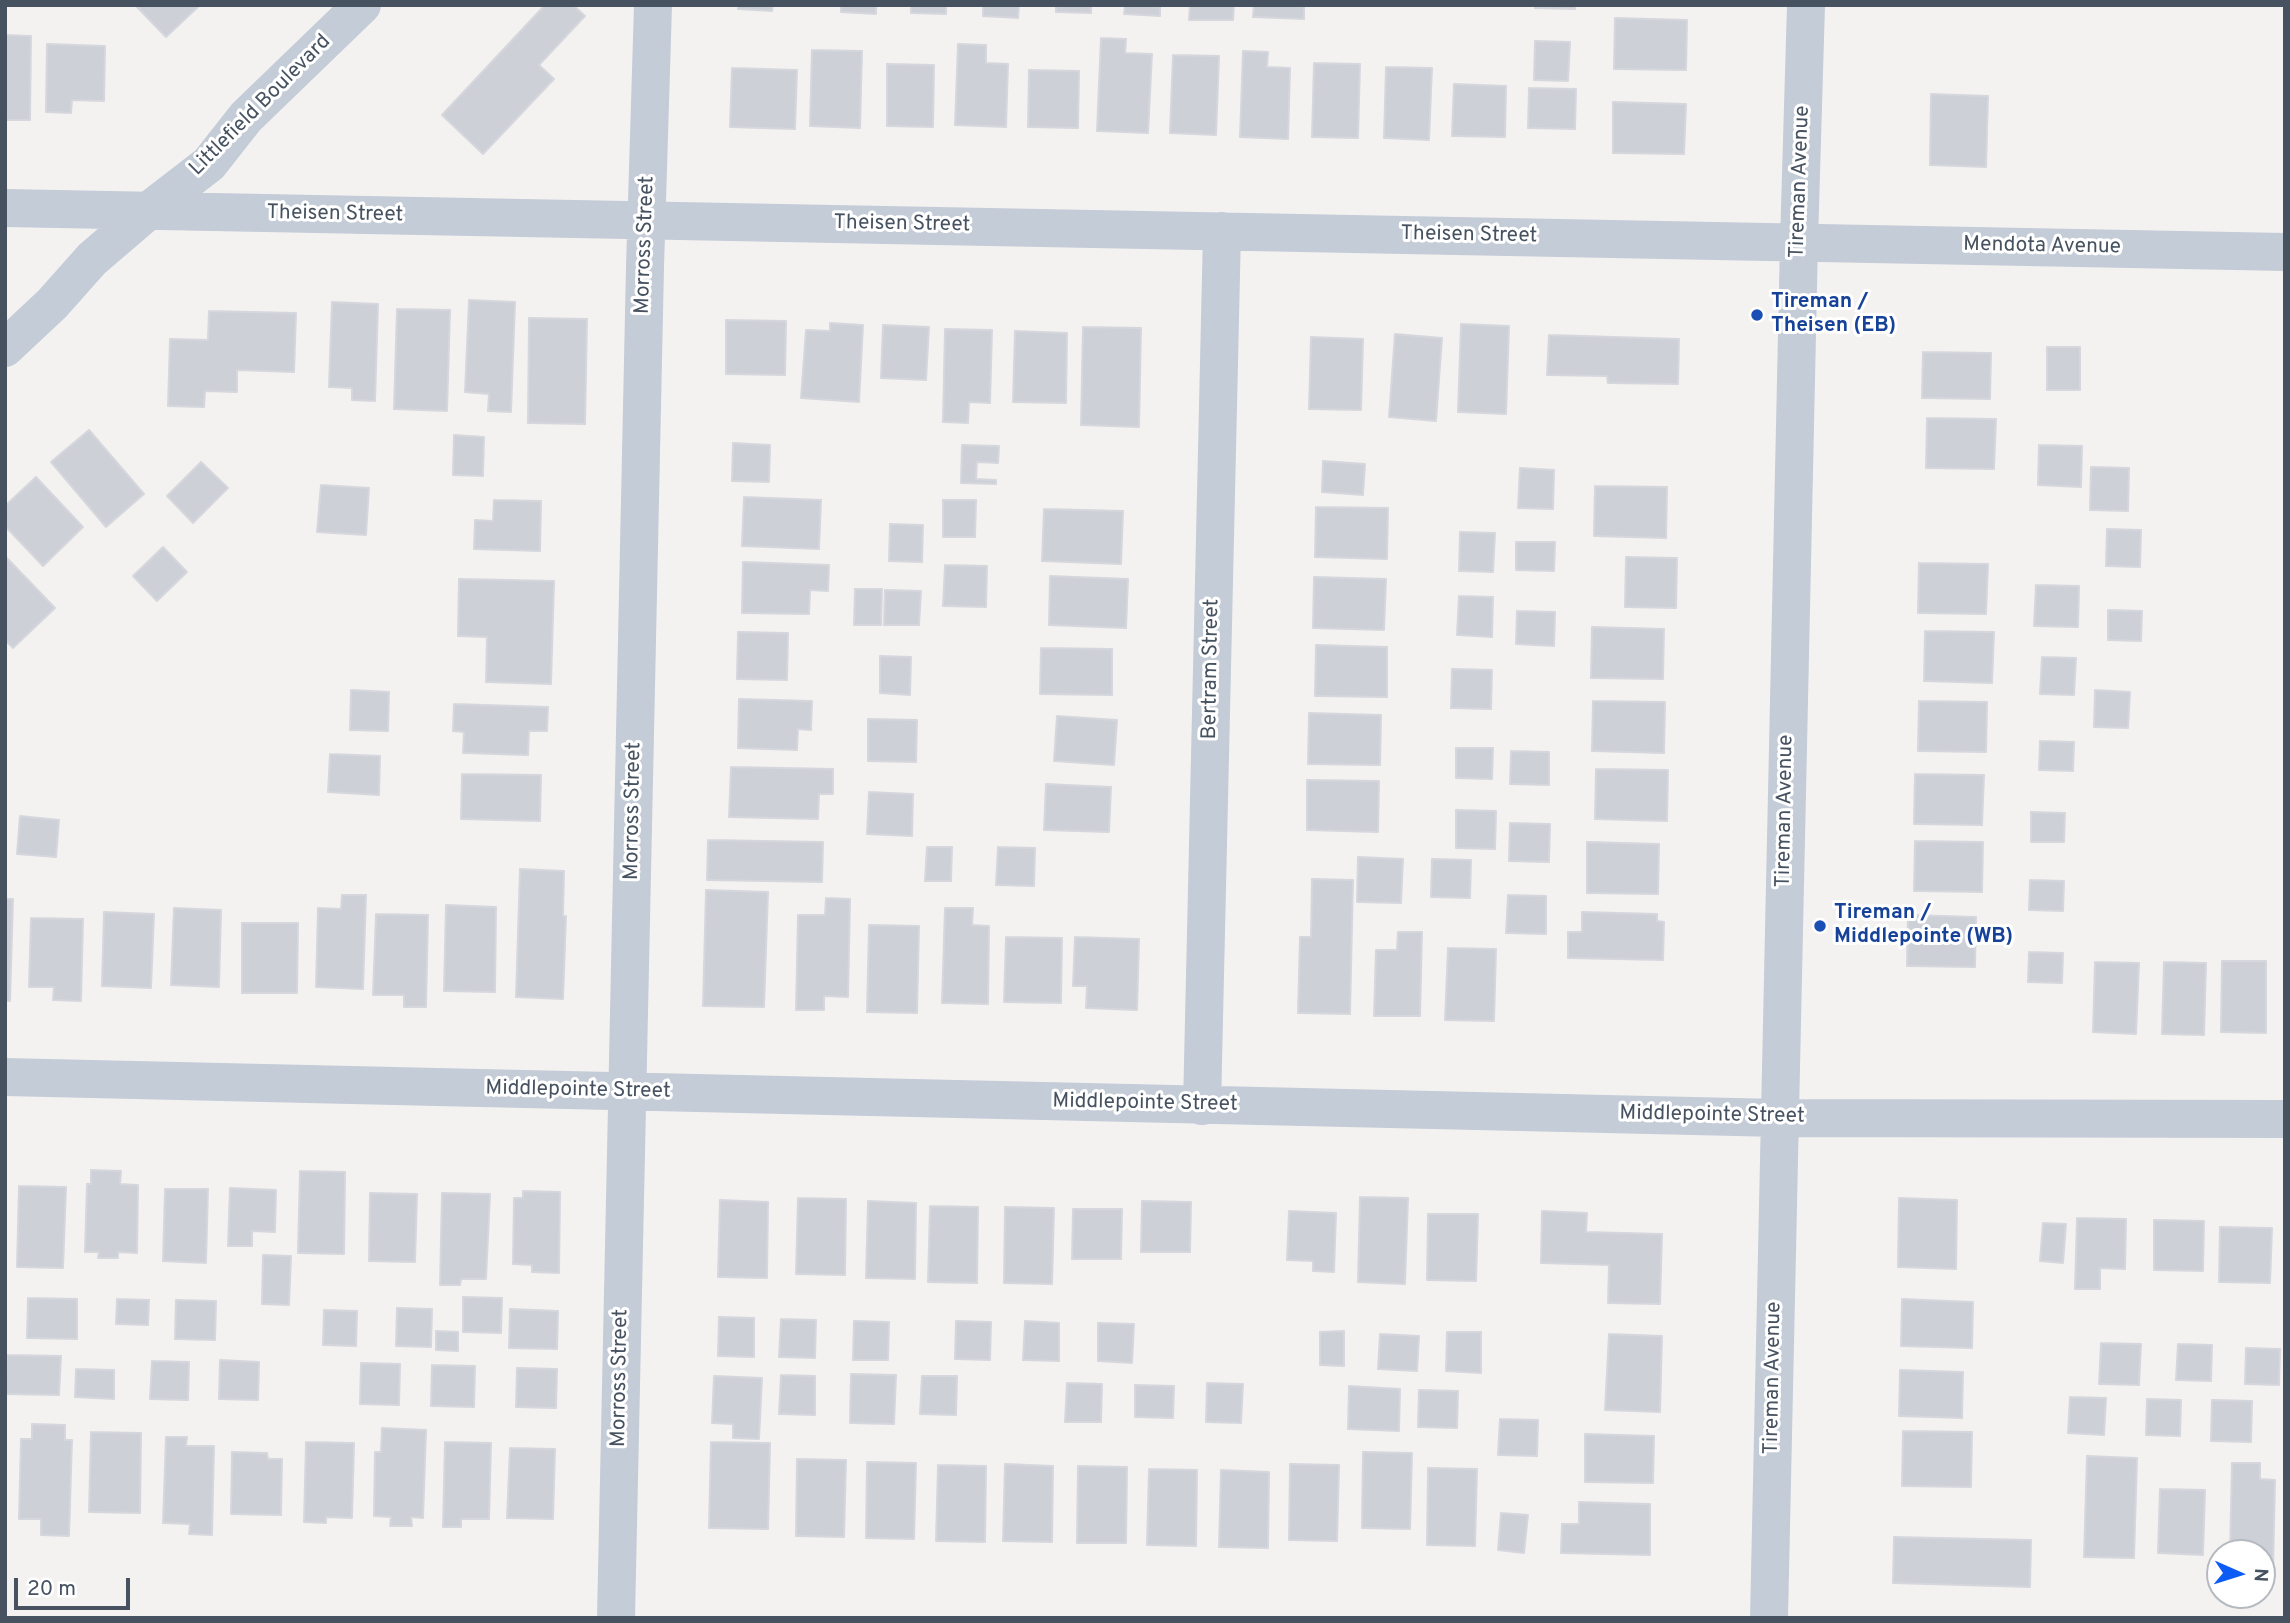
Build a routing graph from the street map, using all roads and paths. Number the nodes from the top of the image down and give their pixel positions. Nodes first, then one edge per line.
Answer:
1 (362, 5) edge
2 (653, 5) edge
3 (1806, 5) edge
4 (5, 208) edge
5 (148, 211) junction
6 (646, 220) junction
7 (1222, 232) junction
8 (1799, 243) junction
9 (2285, 252) edge
10 (5, 348) edge
11 (5, 1077) edge
12 (628, 1092) junction
13 (1202, 1106) junction
14 (1779, 1118) junction
15 (2285, 1119) edge
16 (616, 1618) edge
17 (1769, 1618) edge

1 - 5 street, Littlefield Boulevard
2 - 6 street, Morross Street
3 - 8 street, Tireman Avenue
4 - 5 street, Theisen Street
5 - 6 street, Theisen Street
5 - 10 street, Littlefield Boulevard
6 - 7 street, Theisen Street
6 - 12 street, Morross Street
7 - 8 street, Theisen Street
7 - 13 street, Bertram Street
8 - 9 street, Mendota Avenue
8 - 14 street, Tireman Avenue
11 - 12 street, Middlepointe Street
12 - 13 street, Middlepointe Street
12 - 16 street, Morross Street
13 - 14 street, Middlepointe Street
14 - 15 street, Middlepointe Street
14 - 17 street, Tireman Avenue

